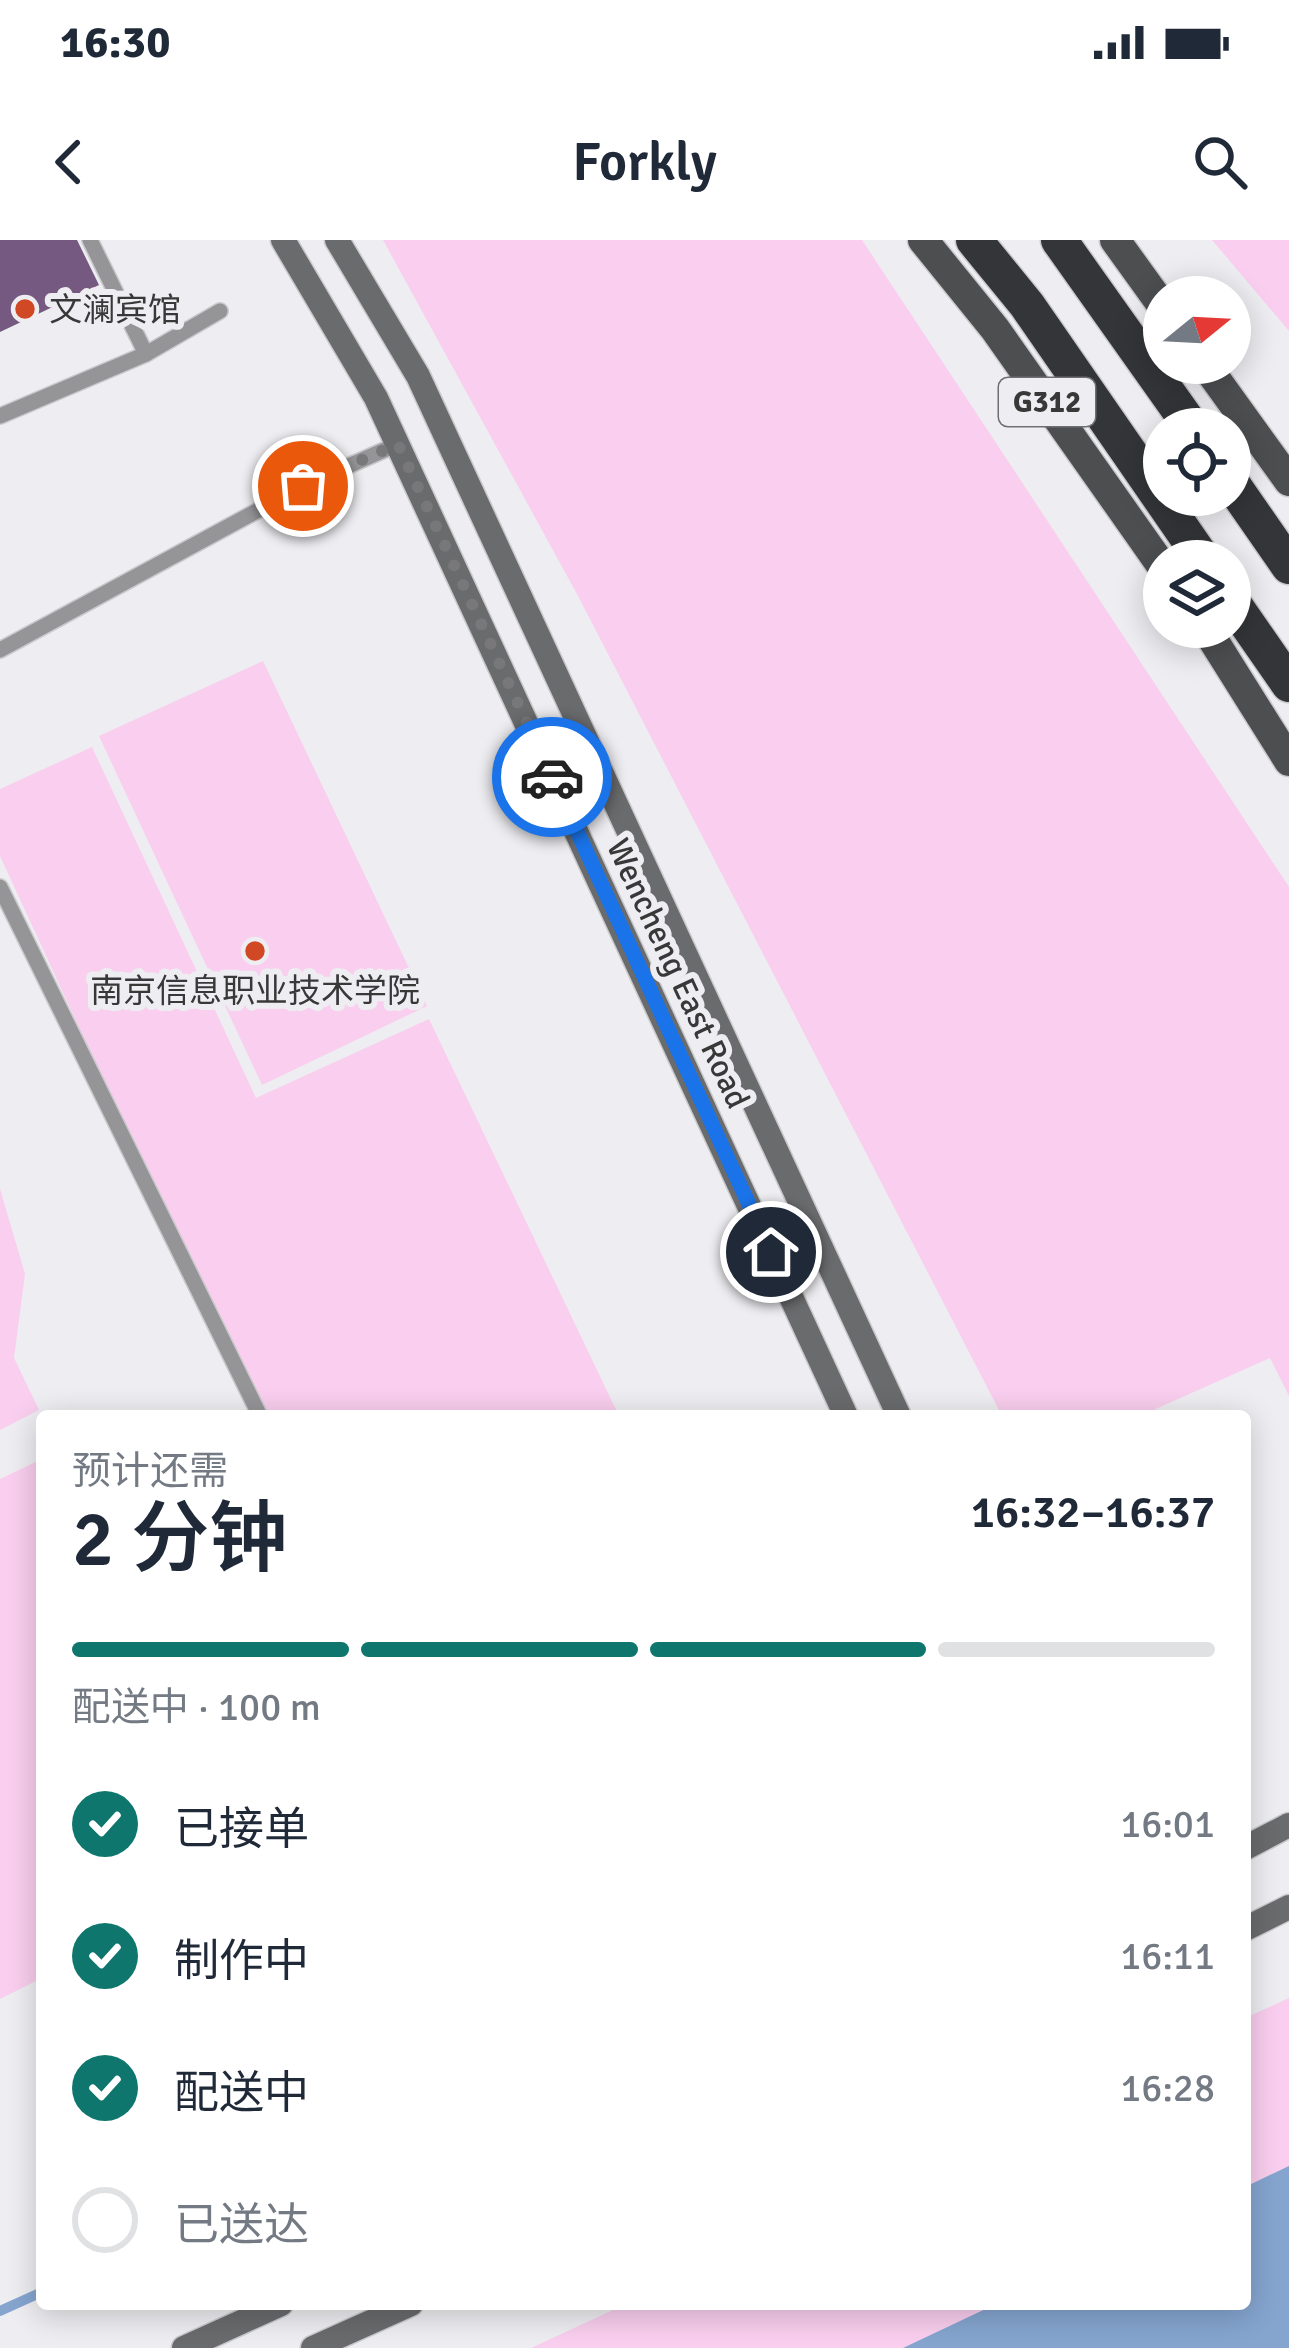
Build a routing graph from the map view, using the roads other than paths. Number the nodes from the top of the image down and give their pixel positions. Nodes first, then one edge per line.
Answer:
1 (90, 240) edge
2 (283, 240) edge
3 (338, 240) edge
4 (923, 240) edge
5 (974, 240) edge
6 (1059, 240) edge
7 (1115, 240) edge
8 (1143, 279) edge
9 (220, 310) dead end
10 (146, 354) junction
11 (1219, 384) edge
12 (1178, 408) edge
13 (0, 416) edge
14 (398, 444) junction
15 (1289, 482) edge
16 (1251, 512) edge
17 (1144, 540) edge
18 (1189, 540) edge
19 (1289, 566) edge
20 (1251, 629) edge
21 (1218, 648) edge
22 (0, 650) edge
23 (1289, 684) edge
24 (1289, 761) edge
25 (0, 886) edge
26 (257, 1410) edge
27 (843, 1410) edge
28 (896, 1410) edge
29 (1289, 1825) edge
30 (1251, 1845) edge
31 (1289, 1906) edge
32 (1251, 1926) edge
33 (268, 2310) edge
34 (398, 2310) edge
35 (184, 2348) edge
36 (313, 2348) edge

1 - 10 lane
2 - 14 street, Wencheng East Road
3 - 28 street, Wencheng East Road
4 - 17 main road, G312
5 - 18 highway, G312
6 - 12 highway
7 - 8 main road
9 - 10 lane
10 - 13 lane
11 - 15 main road
14 - 22 lane
14 - 27 street, Wencheng East Road
16 - 19 highway
20 - 23 highway
21 - 24 main road
25 - 26 lane
29 - 30 street
31 - 32 street
33 - 35 street
34 - 36 street

